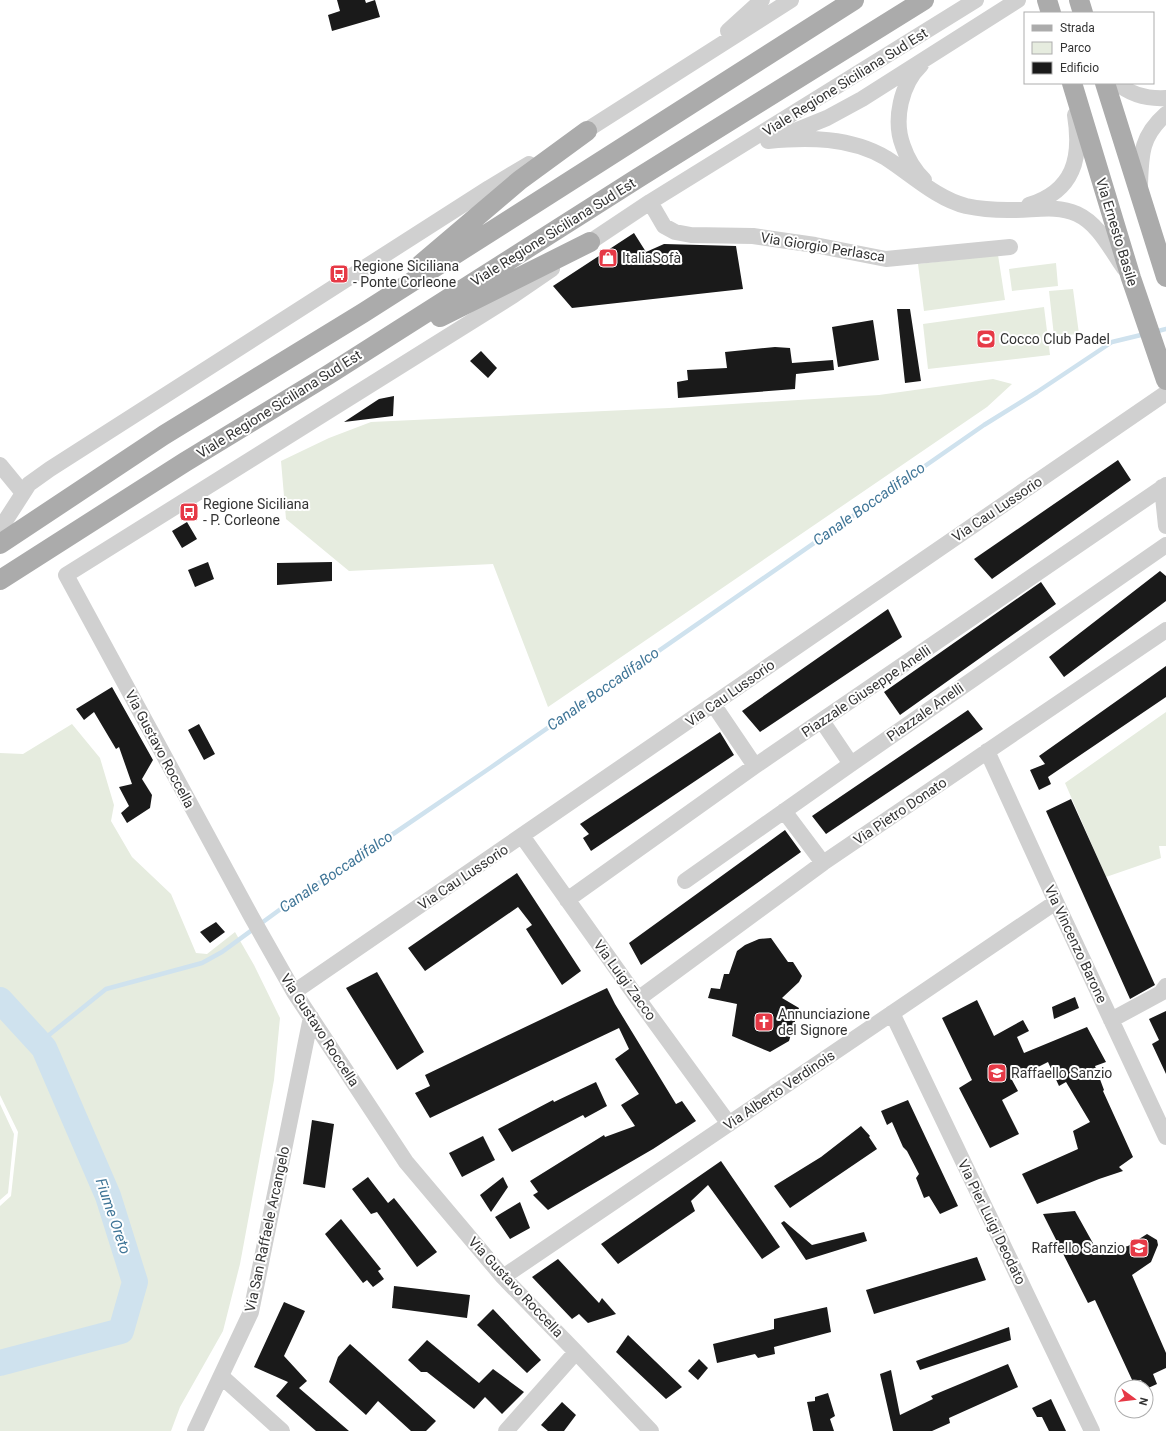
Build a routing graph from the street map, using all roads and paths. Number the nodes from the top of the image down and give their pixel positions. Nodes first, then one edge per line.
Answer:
1 (762, 0) edge
2 (791, 0) edge
3 (854, 0) edge
4 (924, 0) edge
5 (976, 0) edge
6 (1018, 0) edge
7 (1079, 0) edge
8 (752, 6) edge
9 (1083, 12) edge
10 (935, 52) junction
11 (692, 62) junction
12 (1071, 84) edge
13 (1071, 84) edge
14 (1105, 84) edge
15 (1118, 84) edge
16 (1166, 98) edge
17 (1166, 114) edge
18 (587, 131) junction
19 (768, 141) junction
20 (719, 160) junction
21 (934, 191) junction
22 (1140, 195) junction
23 (650, 202) junction
24 (1010, 210) junction
25 (590, 242) junction
26 (1010, 247) dead end
27 (1166, 277) edge
28 (1131, 278) junction
29 (363, 313) junction
30 (328, 375) junction
31 (1166, 380) edge
32 (1166, 393) edge
33 (0, 465) edge
34 (1164, 486) edge
35 (23, 493) junction
36 (1166, 526) edge
37 (0, 529) edge
38 (0, 544) edge
39 (1166, 545) edge
40 (66, 575) joint
41 (0, 580) edge
42 (1166, 630) edge
43 (713, 704) junction
44 (822, 721) junction
45 (987, 751) junction
46 (850, 764) junction
47 (756, 766) junction
48 (784, 811) junction
49 (522, 836) junction
50 (823, 863) junction
51 (685, 881) dead end
52 (567, 900) junction
53 (1056, 902) junction
54 (1166, 986) edge
55 (294, 992) junction
56 (638, 999) junction
57 (892, 1014) junction
58 (311, 1017) junction
59 (1111, 1020) junction
60 (729, 1124) junction
61 (1166, 1137) edge
62 (502, 1277) junction
63 (576, 1352) junction
64 (221, 1376) junction
65 (195, 1431) edge
66 (282, 1431) edge
67 (506, 1431) edge
68 (651, 1431) edge
69 (1092, 1431) edge

1 - 8 street
2 - 11 street
3 - 29 main road
4 - 30 main road, Viale Regione Siciliana Sud Est
5 - 20 street, Viale Regione Siciliana Sud Est
6 - 10 street
7 - 9 main road
8 - 11 street
10 - 19 street
10 - 21 street
11 - 18 street
12 - 24 street
13 - 28 main road, Via Ernesto Basile
14 - 22 main road
15 - 16 street
17 - 22 street
18 - 29 main road
18 - 35 street
19 - 20 street
19 - 21 street
20 - 23 street, Viale Regione Siciliana Sud Est
21 - 24 street
22 - 27 main road
23 - 25 street, Viale Regione Siciliana Sud Est
23 - 26 street, Via Giorgio Perlasca
24 - 28 street
25 - 30 main road
25 - 40 street, Viale Regione Siciliana Sud Est
28 - 31 main road, Via Ernesto Basile
29 - 38 main road
30 - 41 main road, Viale Regione Siciliana Sud Est
32 - 43 street, Via Cau Lussorio
33 - 35 street
34 - 36 street
34 - 44 street, Piazzale Giuseppe Anelli
35 - 37 street
39 - 46 street, Piazzale Anelli
40 - 55 street, Via Gustavo Roccella
42 - 45 street, Via Pietro Donato
43 - 47 street
43 - 49 street, Via Cau Lussorio
44 - 46 street
44 - 47 street, Piazzale Giuseppe Anelli
45 - 50 street, Via Pietro Donato
45 - 53 street, Via Vincenzo Barone
46 - 48 street, Piazzale Anelli
47 - 52 street, Piazzale Giuseppe Anelli
48 - 50 street
48 - 51 street, Piazzale Anelli
49 - 52 street, Via Luigi Zacco
49 - 55 street, Via Cau Lussorio
50 - 56 street, Via Pietro Donato
52 - 56 street, Via Luigi Zacco
53 - 57 street, Via Alberto Verdinois
53 - 59 street, Via Vincenzo Barone
54 - 59 street
55 - 58 street, Via Gustavo Roccella
56 - 60 street, Via Luigi Zacco
57 - 60 street, Via Alberto Verdinois
57 - 69 street, Via Pier Luigi Deodato
58 - 62 street, Via Gustavo Roccella
58 - 64 street, Via San Raffaele Arcangelo
59 - 61 street, Via Vincenzo Barone
60 - 62 street, Via Alberto Verdinois
62 - 63 street, Via Gustavo Roccella
63 - 67 street
63 - 68 street, Via Gustavo Roccella
64 - 65 street, Via San Raffaele Arcangelo
64 - 66 street

